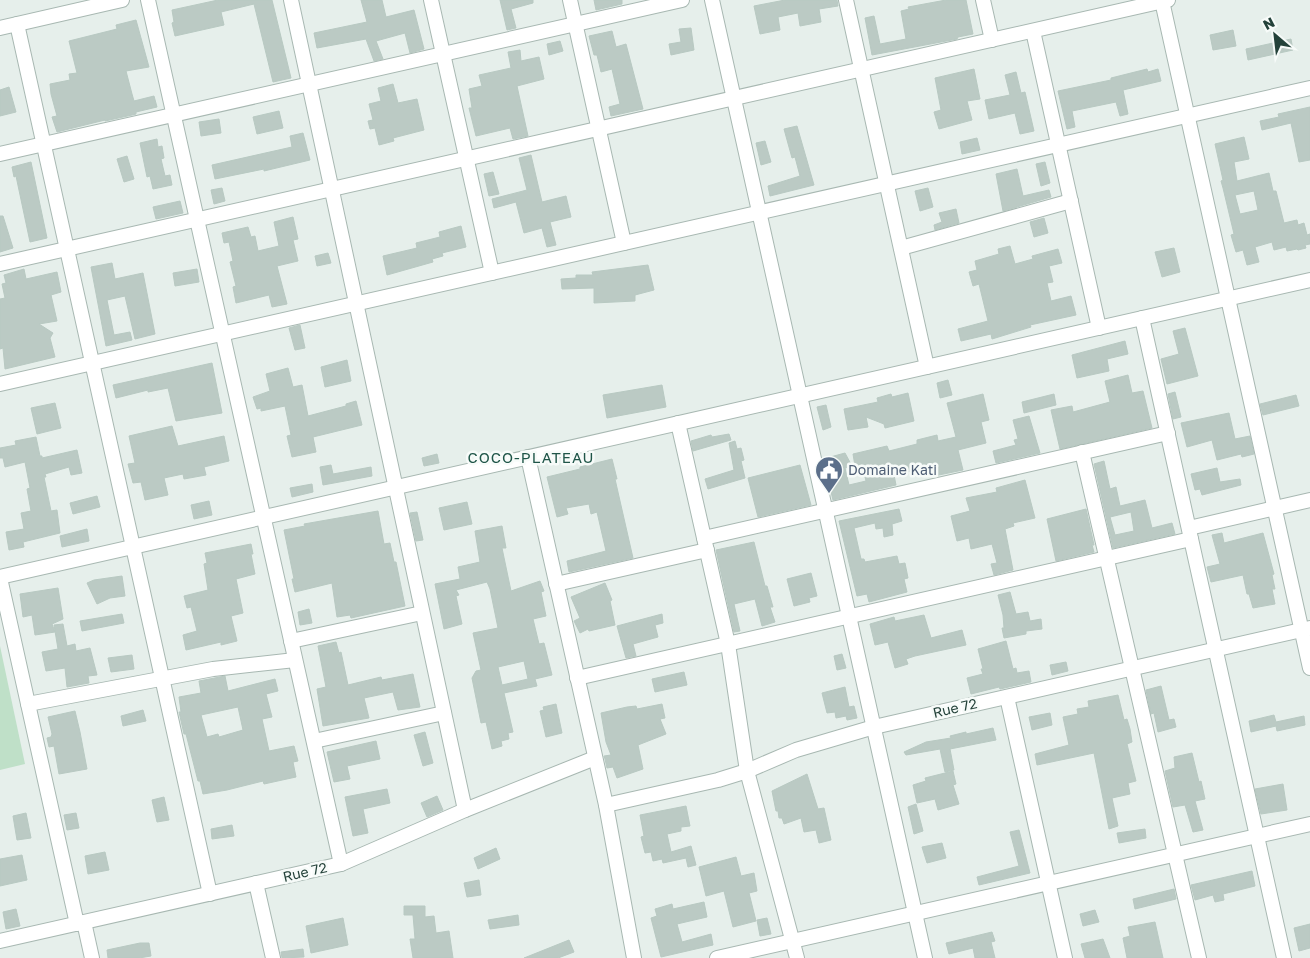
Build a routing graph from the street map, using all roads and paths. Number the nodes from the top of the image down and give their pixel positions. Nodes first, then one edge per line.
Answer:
1 (122, 0) edge
2 (148, 0) edge
3 (291, 0) edge
4 (431, 0) edge
5 (570, 0) edge
6 (682, 0) edge
7 (712, 0) edge
8 (846, 0) edge
9 (983, 0) edge
10 (1165, 1) edge
11 (1122, 5) edge
12 (69, 6) edge
13 (16, 24) junction
14 (575, 24) junction
15 (0, 28) edge
16 (1033, 30) junction
17 (992, 40) junction
18 (443, 54) junction
19 (861, 69) junction
20 (309, 84) junction
21 (1310, 88) edge
22 (734, 98) junction
23 (174, 115) junction
24 (1187, 116) junction
25 (598, 129) junction
26 (44, 144) junction
27 (1058, 145) junction
28 (0, 154) edge
29 (466, 159) junction
30 (887, 184) junction
31 (331, 189) junction
32 (1071, 201) junction
33 (759, 212) junction
34 (197, 219) junction
35 (624, 243) junction
36 (901, 248) junction
37 (67, 249) junction
38 (0, 264) edge
39 (492, 273) junction
40 (1310, 280) edge
41 (1228, 299) junction
42 (356, 304) junction
43 (1142, 318) junction
44 (1099, 328) junction
45 (223, 334) junction
46 (92, 363) junction
47 (928, 367) junction
48 (0, 384) edge
49 (800, 396) junction
50 (678, 423) junction
51 (1168, 433) junction
52 (1082, 452) junction
53 (528, 457) junction
54 (395, 487) junction
55 (1310, 500) edge
56 (1274, 508) junction
57 (826, 510) junction
58 (264, 517) junction
59 (1190, 533) junction
60 (705, 544) junction
61 (133, 547) junction
62 (1107, 558) junction
63 (0, 578) edge
64 (556, 584) junction
65 (422, 613) junction
66 (849, 616) junction
67 (1306, 629) edge
68 (291, 641) junction
69 (728, 644) junction
70 (1216, 650) junction
71 (295, 660) junction
72 (1132, 668) junction
73 (1310, 668) edge
74 (161, 678) junction
75 (577, 678) junction
76 (1007, 697) junction
77 (28, 704) junction
78 (444, 713) junction
79 (874, 727) junction
80 (314, 742) junction
81 (595, 758) junction
82 (747, 771) junction
83 (606, 805) junction
84 (464, 810) junction
85 (1310, 824) edge
86 (1257, 836) junction
87 (1175, 854) junction
88 (341, 864) junction
89 (256, 883) junction
90 (1048, 883) junction
91 (210, 894) junction
92 (915, 913) junction
93 (80, 923) junction
94 (0, 941) edge
95 (794, 941) junction
96 (92, 958) edge
97 (273, 958) edge
98 (634, 958) edge
99 (717, 958) edge
100 (797, 958) edge
101 (925, 958) edge
102 (1065, 958) edge
103 (1199, 958) edge
104 (1284, 958) edge

1 - 12 street
2 - 23 street
3 - 20 street
4 - 18 street
5 - 14 street
6 - 14 street
7 - 22 street
8 - 19 street
9 - 17 street
10 - 11 street
10 - 24 street
11 - 16 street
12 - 13 street
13 - 15 street
13 - 26 street
14 - 18 street
14 - 25 street
16 - 17 street
16 - 27 street
17 - 19 street
18 - 20 street
18 - 29 street
19 - 22 street
19 - 30 street
20 - 23 street
20 - 31 street
21 - 24 street
22 - 25 street
22 - 33 street
23 - 26 street
23 - 34 street
24 - 27 street
24 - 41 street
25 - 29 street
25 - 35 street
26 - 28 street
26 - 37 street
27 - 30 street
27 - 32 street
29 - 31 street
29 - 39 street
30 - 33 street
30 - 36 street
31 - 34 street
31 - 42 street
32 - 36 street
32 - 44 street
33 - 35 street
33 - 49 street
34 - 37 street
34 - 45 street
35 - 39 street
36 - 47 street
37 - 38 street
37 - 46 street
39 - 42 street
40 - 41 street
41 - 43 street
41 - 56 street
42 - 45 street
42 - 54 street
43 - 44 street
43 - 51 street
44 - 47 street
45 - 46 street
45 - 58 street
46 - 48 street
46 - 61 street
47 - 49 street
49 - 50 street
49 - 57 street
50 - 53 street
50 - 60 street
51 - 52 street
51 - 59 street
52 - 57 street
52 - 62 street
53 - 54 street
53 - 64 street
54 - 58 street
54 - 65 street
55 - 56 street
56 - 59 street
56 - 67 street
57 - 60 street
57 - 66 street
58 - 61 street
58 - 68 street
59 - 62 street
59 - 70 street
60 - 64 street
60 - 69 street
61 - 63 street
61 - 74 street
62 - 66 street
62 - 72 street
63 - 77 street
64 - 75 street
65 - 68 street
65 - 78 street
66 - 69 street
66 - 79 street
67 - 70 street, Rue 72
67 - 73 street
68 - 71 street
69 - 75 street
69 - 82 street
70 - 72 street, Rue 72
70 - 86 street
71 - 74 street
71 - 80 street
72 - 76 street, Rue 72
72 - 87 street
74 - 77 street
74 - 91 street
75 - 81 street
76 - 79 street, Rue 72
76 - 90 street
77 - 93 street
78 - 80 street
78 - 84 street
79 - 82 street, Rue 72
79 - 92 street
80 - 88 street
81 - 83 street
81 - 84 street, Rue 72
82 - 83 street, Rue 72
82 - 95 street
83 - 98 street
84 - 88 street, Rue 72
85 - 86 street
86 - 87 street
86 - 104 street
87 - 90 street
87 - 103 street
88 - 89 street, Rue 72
89 - 91 street, Rue 72
89 - 97 street
90 - 92 street
90 - 102 street
91 - 93 street, Rue 72
92 - 95 street
92 - 101 street
93 - 94 street, Rue 72
93 - 96 street
95 - 99 street
95 - 100 street

